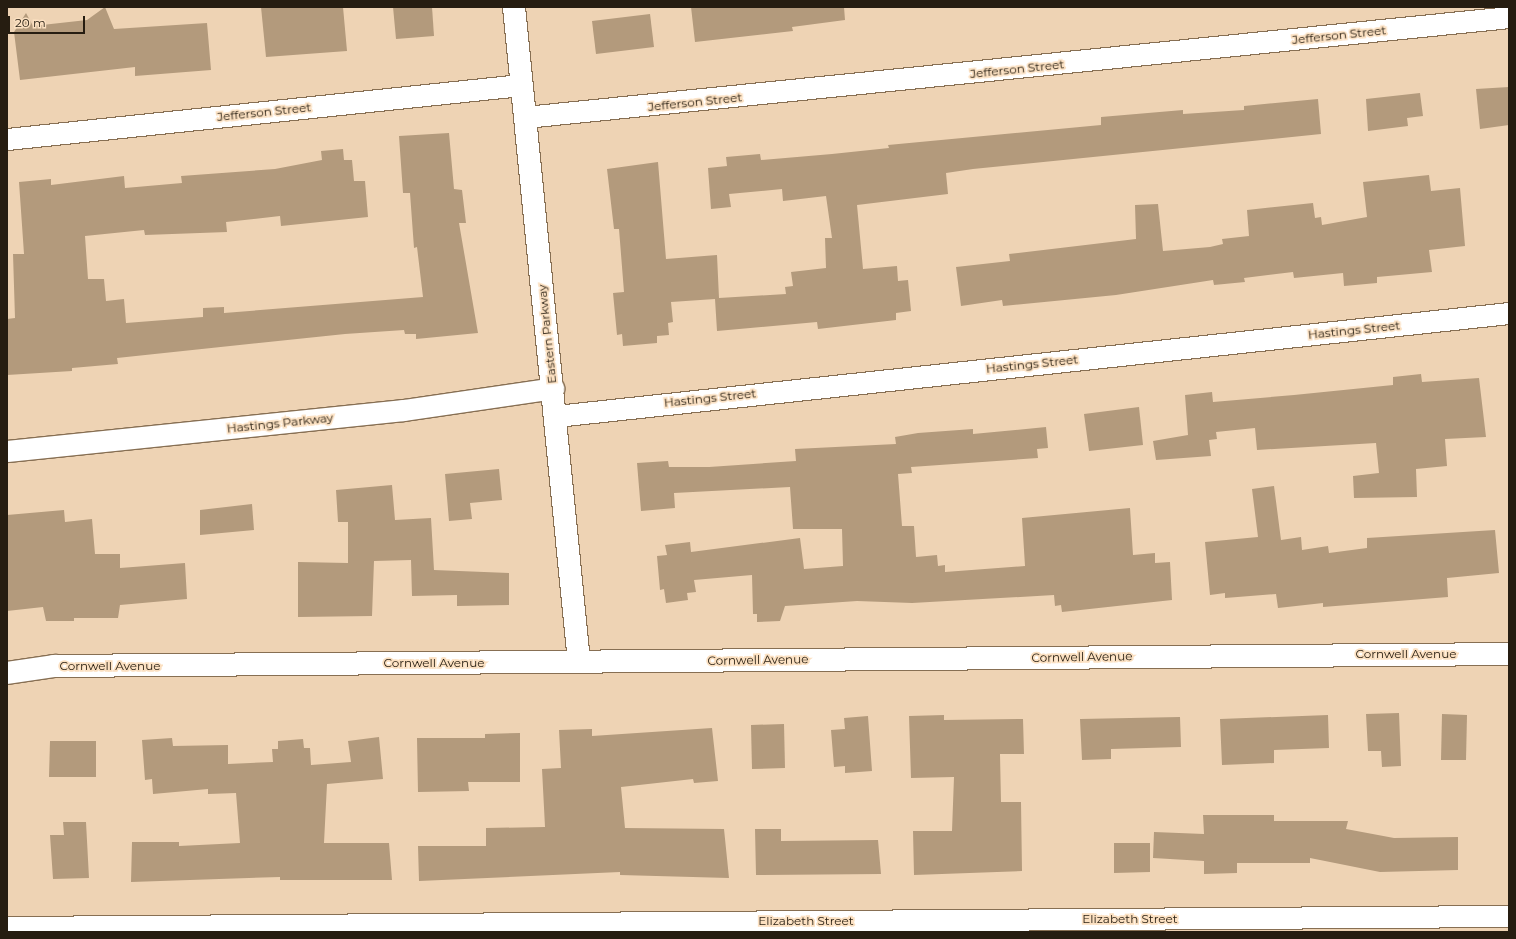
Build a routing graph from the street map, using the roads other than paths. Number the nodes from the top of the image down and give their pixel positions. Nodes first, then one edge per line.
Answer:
1 (514, 7) edge
2 (1509, 17) edge
3 (521, 85) junction
4 (525, 117) junction
5 (7, 139) edge
6 (1509, 313) edge
7 (553, 388) junction
8 (556, 416) junction
9 (7, 452) edge
10 (1509, 654) edge
11 (579, 662) junction
12 (7, 673) edge
13 (1509, 916) edge
14 (7, 927) edge

1 - 3 street, Eastern Parkway
2 - 4 street, Jefferson Street
3 - 4 street, Eastern Parkway
3 - 5 street, Jefferson Street
4 - 7 street, Eastern Parkway
6 - 8 street, Hastings Street
7 - 8 street, Eastern Parkway
7 - 9 street, Hastings Parkway
8 - 11 street, Eastern Parkway
10 - 11 street, Cornwell Avenue
11 - 12 street, Cornwell Avenue
13 - 14 street, Elizabeth Street

